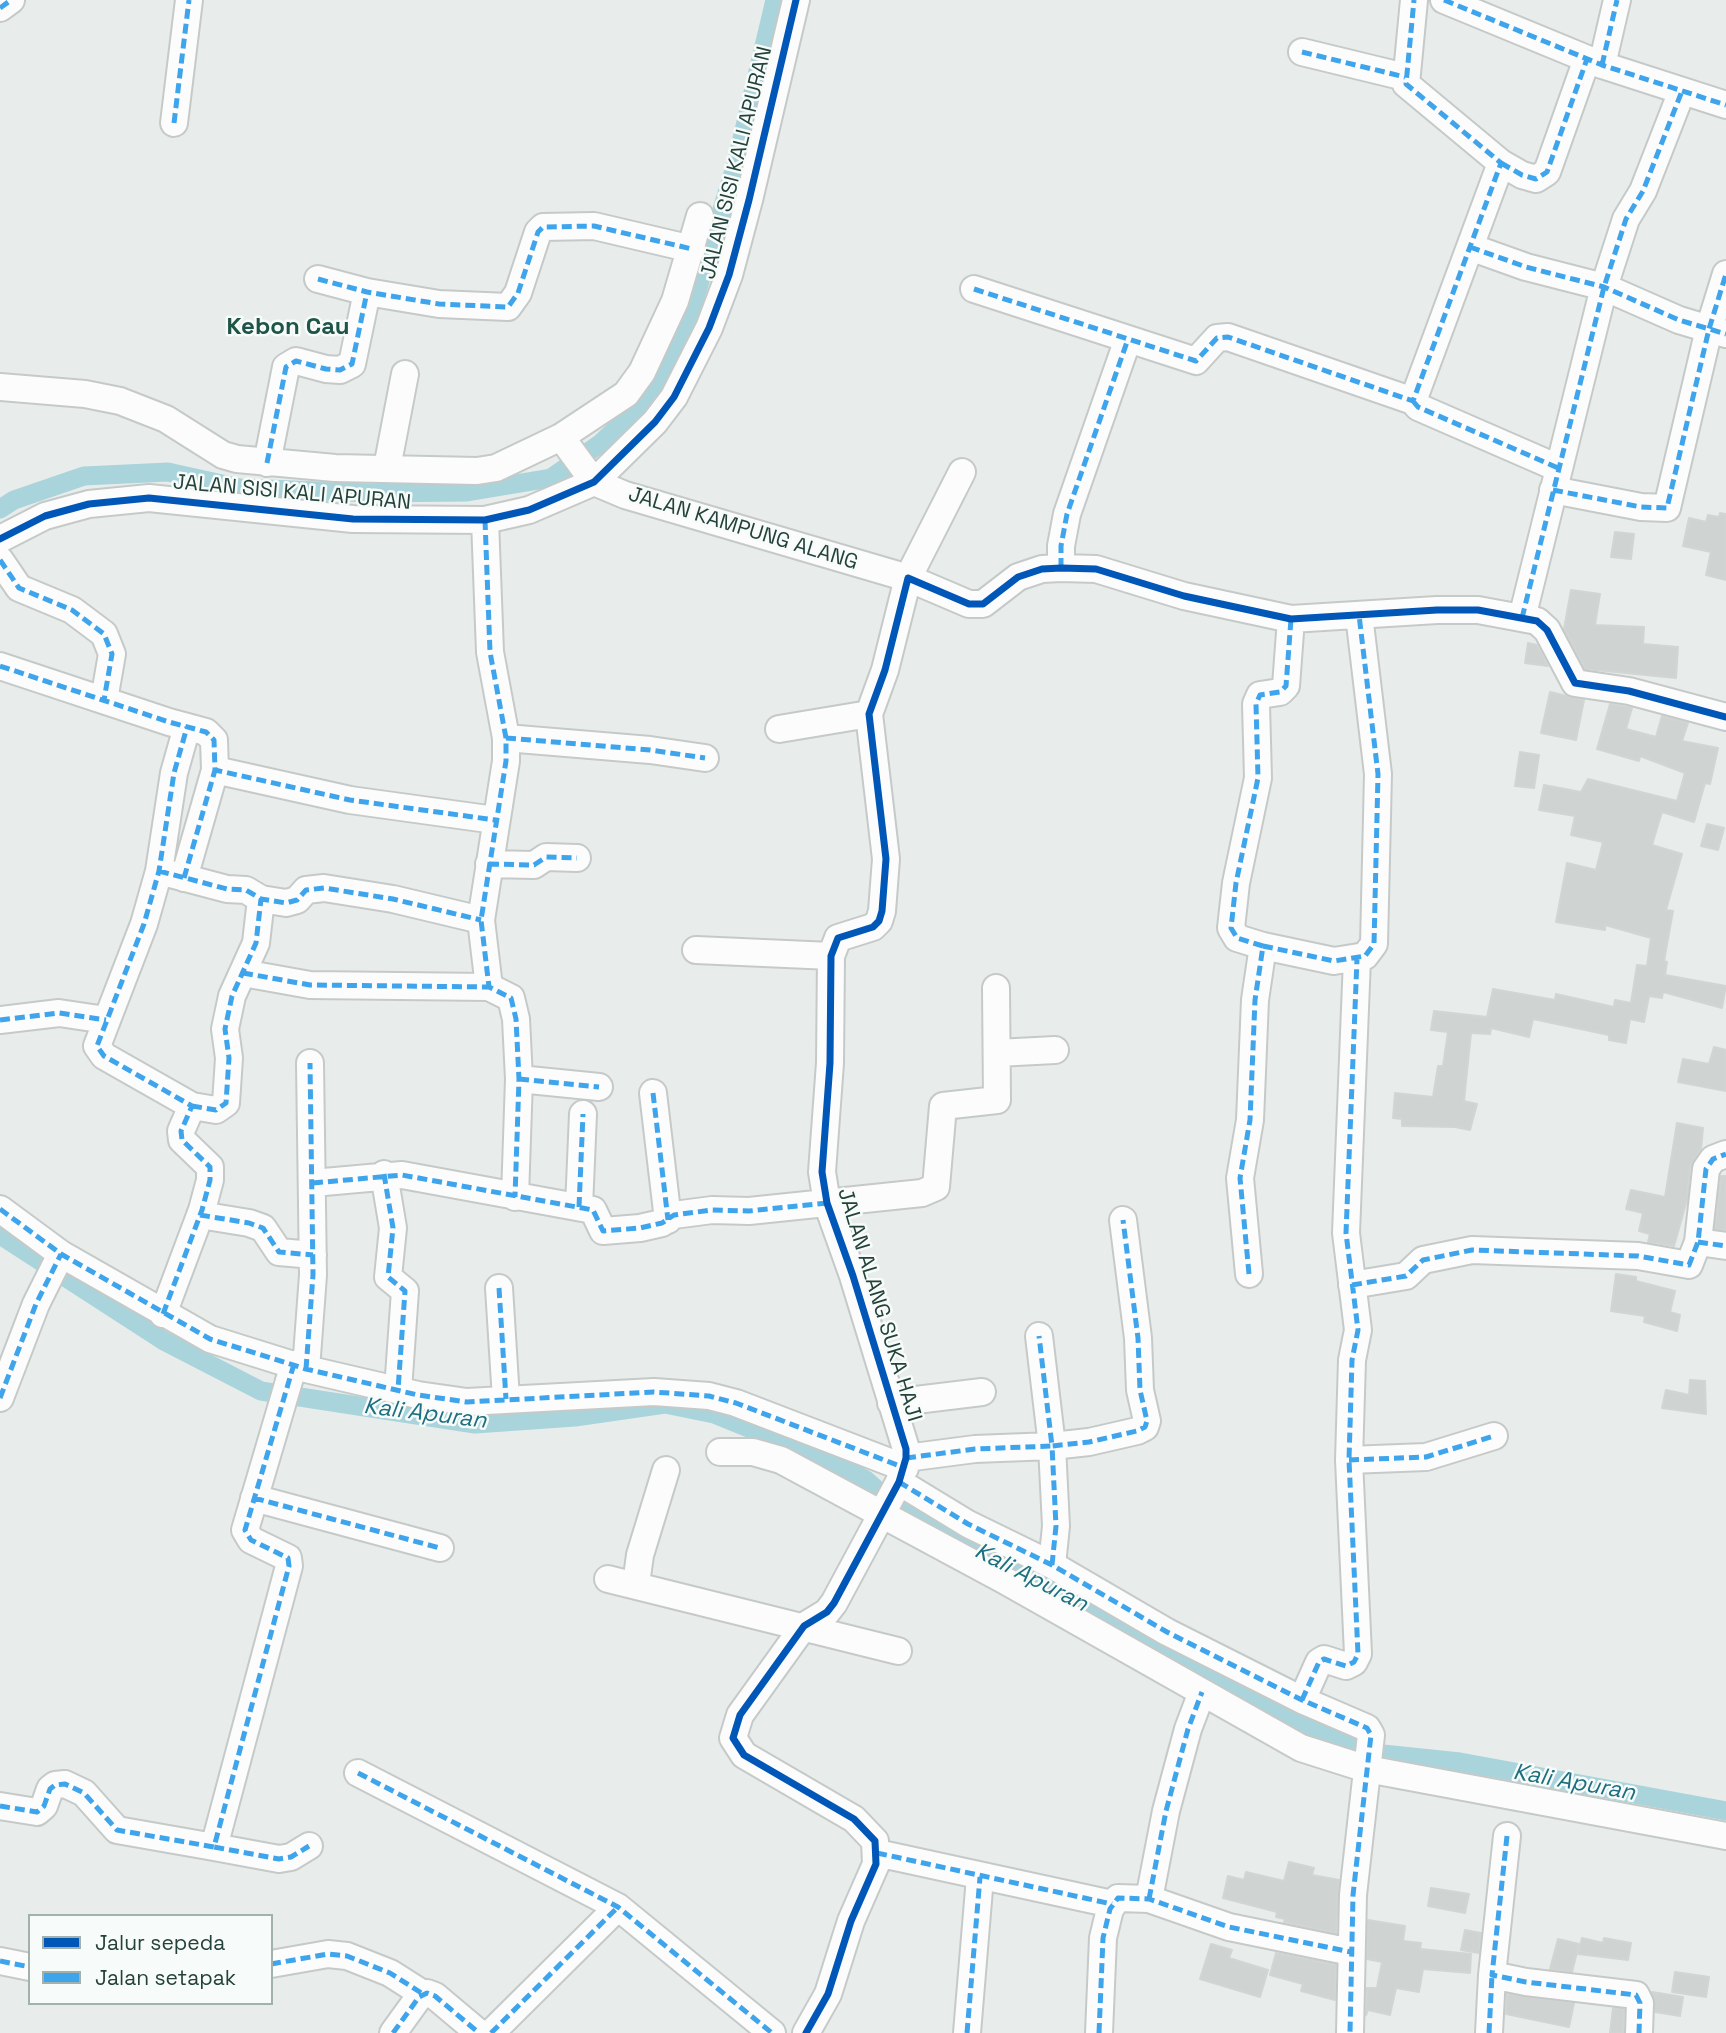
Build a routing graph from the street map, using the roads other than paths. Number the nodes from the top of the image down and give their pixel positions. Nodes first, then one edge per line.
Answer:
1 (11, 0) edge
2 (188, 0) edge
3 (796, 0) edge
4 (1413, 0) edge
5 (1445, 0) edge
6 (1617, 0) edge
7 (0, 8) edge
8 (1302, 52) dead end
9 (1594, 62) junction
10 (1405, 77) junction
11 (1682, 91) junction
12 (1726, 104) edge
13 (174, 123) dead end
14 (1500, 163) junction
15 (700, 216) dead end
16 (1470, 247) junction
17 (692, 249) junction
18 (1726, 274) edge
19 (318, 279) dead end
20 (1604, 287) junction
21 (974, 289) dead end
22 (367, 292) junction
23 (1718, 331) edge
24 (1128, 340) junction
25 (405, 374) dead end
26 (0, 387) edge
27 (1413, 401) junction
28 (577, 459) junction
29 (267, 463) junction
30 (387, 468) junction
31 (962, 472) dead end
32 (1556, 479) junction
33 (485, 520) junction
34 (0, 539) edge
35 (0, 560) edge
36 (1061, 568) junction
37 (908, 578) junction
38 (1359, 615) junction
39 (1522, 618) junction
40 (1291, 619) junction
41 (0, 666) edge
42 (104, 700) junction
43 (869, 714) junction
44 (1726, 717) edge
45 (187, 727) junction
46 (779, 729) dead end
47 (506, 738) junction
48 (705, 758) dead end
49 (215, 770) junction
50 (495, 820) junction
51 (577, 858) dead end
52 (489, 864) junction
53 (159, 871) junction
54 (184, 878) junction
55 (261, 899) junction
56 (481, 920) junction
57 (1263, 946) junction
58 (696, 950) dead end
59 (831, 956) junction
60 (1357, 959) junction
61 (243, 973) junction
62 (489, 987) junction
63 (996, 988) dead end
64 (0, 1020) edge
65 (106, 1020) junction
66 (1055, 1050) dead end
67 (998, 1053) junction
68 (310, 1063) dead end
69 (519, 1079) junction
70 (598, 1087) dead end
71 (653, 1093) dead end
72 (192, 1106) junction
73 (583, 1114) dead end
74 (1726, 1154) edge
75 (384, 1174) junction
76 (313, 1183) junction
77 (515, 1197) junction
78 (827, 1203) junction
79 (579, 1207) junction
80 (0, 1209) edge
81 (200, 1215) junction
82 (668, 1220) junction
83 (1123, 1220) dead end
84 (1698, 1242) junction
85 (1726, 1246) edge
86 (313, 1255) junction
87 (59, 1258) junction
88 (1249, 1274) dead end
89 (1352, 1285) junction
90 (499, 1289) dead end
91 (163, 1314) junction
92 (1039, 1336) dead end
93 (296, 1369) junction
94 (398, 1390) junction
95 (982, 1392) dead end
96 (0, 1398) edge
97 (506, 1399) junction
98 (891, 1403) junction
99 (1494, 1436) dead end
100 (1052, 1446) junction
101 (720, 1452) dead end
102 (1349, 1460) junction
103 (666, 1470) dead end
104 (895, 1486) junction
105 (254, 1498) junction
106 (440, 1548) dead end
107 (1052, 1564) junction
108 (608, 1579) dead end
109 (636, 1584) junction
110 (804, 1626) junction
111 (898, 1651) dead end
112 (1202, 1692) junction
113 (1301, 1700) junction
114 (1367, 1766) junction
115 (358, 1773) dead end
116 (0, 1806) edge
117 (1507, 1836) dead end
118 (1726, 1836) edge
119 (309, 1846) dead end
120 (214, 1847) junction
121 (877, 1853) junction
122 (979, 1877) junction
123 (1149, 1899) junction
124 (1112, 1904) junction
125 (618, 1908) junction
126 (1351, 1952) junction
127 (0, 1961) edge
128 (273, 1964) edge
129 (28, 1967) edge
130 (1492, 1975) junction
131 (423, 1994) junction
132 (393, 2033) edge
133 (478, 2033) edge
134 (491, 2033) edge
135 (772, 2033) edge
136 (806, 2033) edge
137 (967, 2033) edge
138 (1099, 2033) edge
139 (1350, 2033) edge
140 (1489, 2033) edge
141 (1639, 2033) edge

1 - 7 street
2 - 13 street
3 - 28 street, JALAN SISI KALI APURAN
4 - 10 street
5 - 9 street
6 - 9 street
8 - 10 street
9 - 11 street
9 - 14 street
10 - 14 street
11 - 12 street
11 - 20 street
14 - 16 street
15 - 17 street
16 - 20 street
16 - 27 street
17 - 22 street
17 - 28 street
18 - 23 street
19 - 22 street
20 - 23 street
20 - 32 street
21 - 24 street
22 - 29 street
23 - 32 street
24 - 27 street
24 - 36 street
25 - 30 street
26 - 29 street
27 - 32 street
28 - 30 street
28 - 33 street, JALAN SISI KALI APURAN
28 - 37 street, JALAN KAMPUNG ALANG
29 - 30 street
31 - 37 street
32 - 39 street
33 - 34 street, JALAN SISI KALI APURAN
33 - 47 street
35 - 42 street
36 - 37 street
36 - 40 street
37 - 43 street
38 - 39 street
38 - 40 street
38 - 60 street
39 - 44 street
40 - 57 street
41 - 42 street
42 - 45 street
43 - 46 street
43 - 59 street
45 - 49 street
45 - 53 street
47 - 48 street
47 - 50 street
49 - 50 street
49 - 54 street
50 - 52 street
51 - 52 street
52 - 56 street
53 - 54 street
53 - 65 street
54 - 55 street
55 - 56 street
55 - 61 street
56 - 62 street
57 - 60 street
57 - 88 street
58 - 59 street
59 - 78 street, JALAN ALANG SUKA HAJI
60 - 89 street
61 - 62 street
61 - 72 street
62 - 69 street
63 - 67 street
64 - 65 street
65 - 72 street
66 - 67 street
67 - 78 street
68 - 76 street
69 - 70 street
69 - 77 street
71 - 82 street
72 - 81 street
73 - 79 street
74 - 84 street
75 - 76 street
75 - 77 street
75 - 94 street
76 - 86 street
77 - 79 street
78 - 82 street
78 - 98 street, JALAN ALANG SUKA HAJI
79 - 82 street
80 - 87 street
81 - 86 street
81 - 91 street
83 - 100 street
84 - 85 street
84 - 89 street
86 - 93 street
87 - 91 street
87 - 96 street
89 - 102 street
90 - 97 street
91 - 93 street
92 - 100 street
93 - 94 street
93 - 105 street
94 - 97 street
95 - 98 street
97 - 104 street
98 - 104 street, JALAN ALANG SUKA HAJI
99 - 102 street
100 - 104 street
100 - 107 street
101 - 104 street
102 - 113 street
103 - 109 street
104 - 107 street
104 - 110 street
104 - 112 street
105 - 106 street
105 - 120 street
107 - 113 street
108 - 109 street
109 - 110 street
110 - 111 street
110 - 121 street
112 - 114 street
112 - 123 street
113 - 114 street
114 - 118 street
114 - 126 street
115 - 125 street
116 - 120 street
117 - 130 street
119 - 120 street
121 - 122 street
121 - 136 street
122 - 124 street
122 - 137 street
123 - 124 street
123 - 126 street
124 - 138 street
125 - 134 street
125 - 135 street
126 - 139 street
127 - 129 street
128 - 131 street
130 - 140 street
130 - 141 street
131 - 132 street
131 - 133 street

